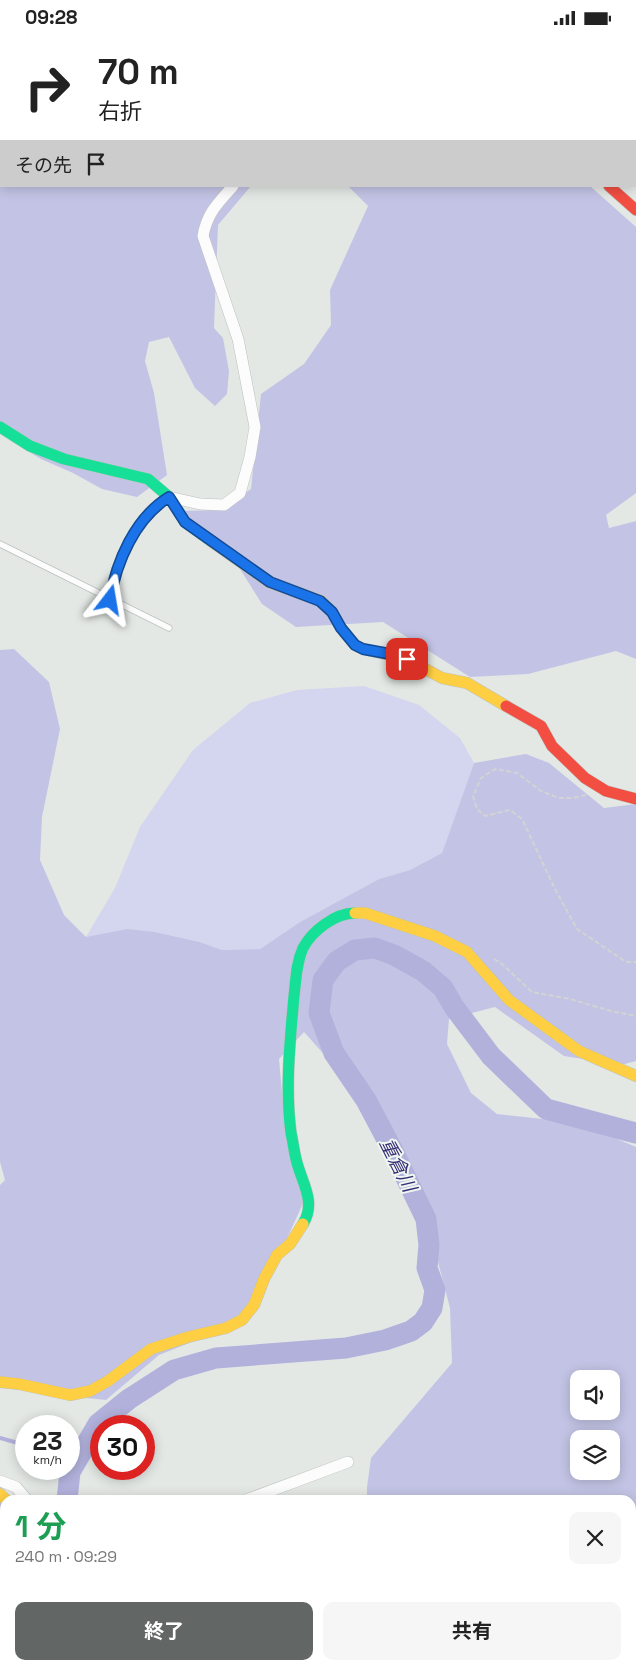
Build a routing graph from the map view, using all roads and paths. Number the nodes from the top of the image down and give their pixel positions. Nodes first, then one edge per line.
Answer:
1 (232, 187) edge
2 (610, 187) edge
3 (636, 210) edge
4 (0, 427) edge
5 (169, 497) junction
6 (0, 544) edge
7 (110, 600) junction
8 (169, 629) dead end
9 (606, 791) junction
10 (636, 799) edge
11 (489, 957) dead end
12 (636, 962) edge
13 (636, 1017) edge
14 (636, 1076) edge
15 (0, 1382) edge
16 (348, 1461) dead end
17 (0, 1481) edge
18 (23, 1495) edge
19 (259, 1495) edge

1 - 5 street
2 - 3 street
4 - 5 street
5 - 7 street
5 - 9 street
6 - 7 lane
7 - 8 lane
9 - 10 street
9 - 12 path
11 - 13 path
14 - 15 street
16 - 19 street
17 - 18 street

